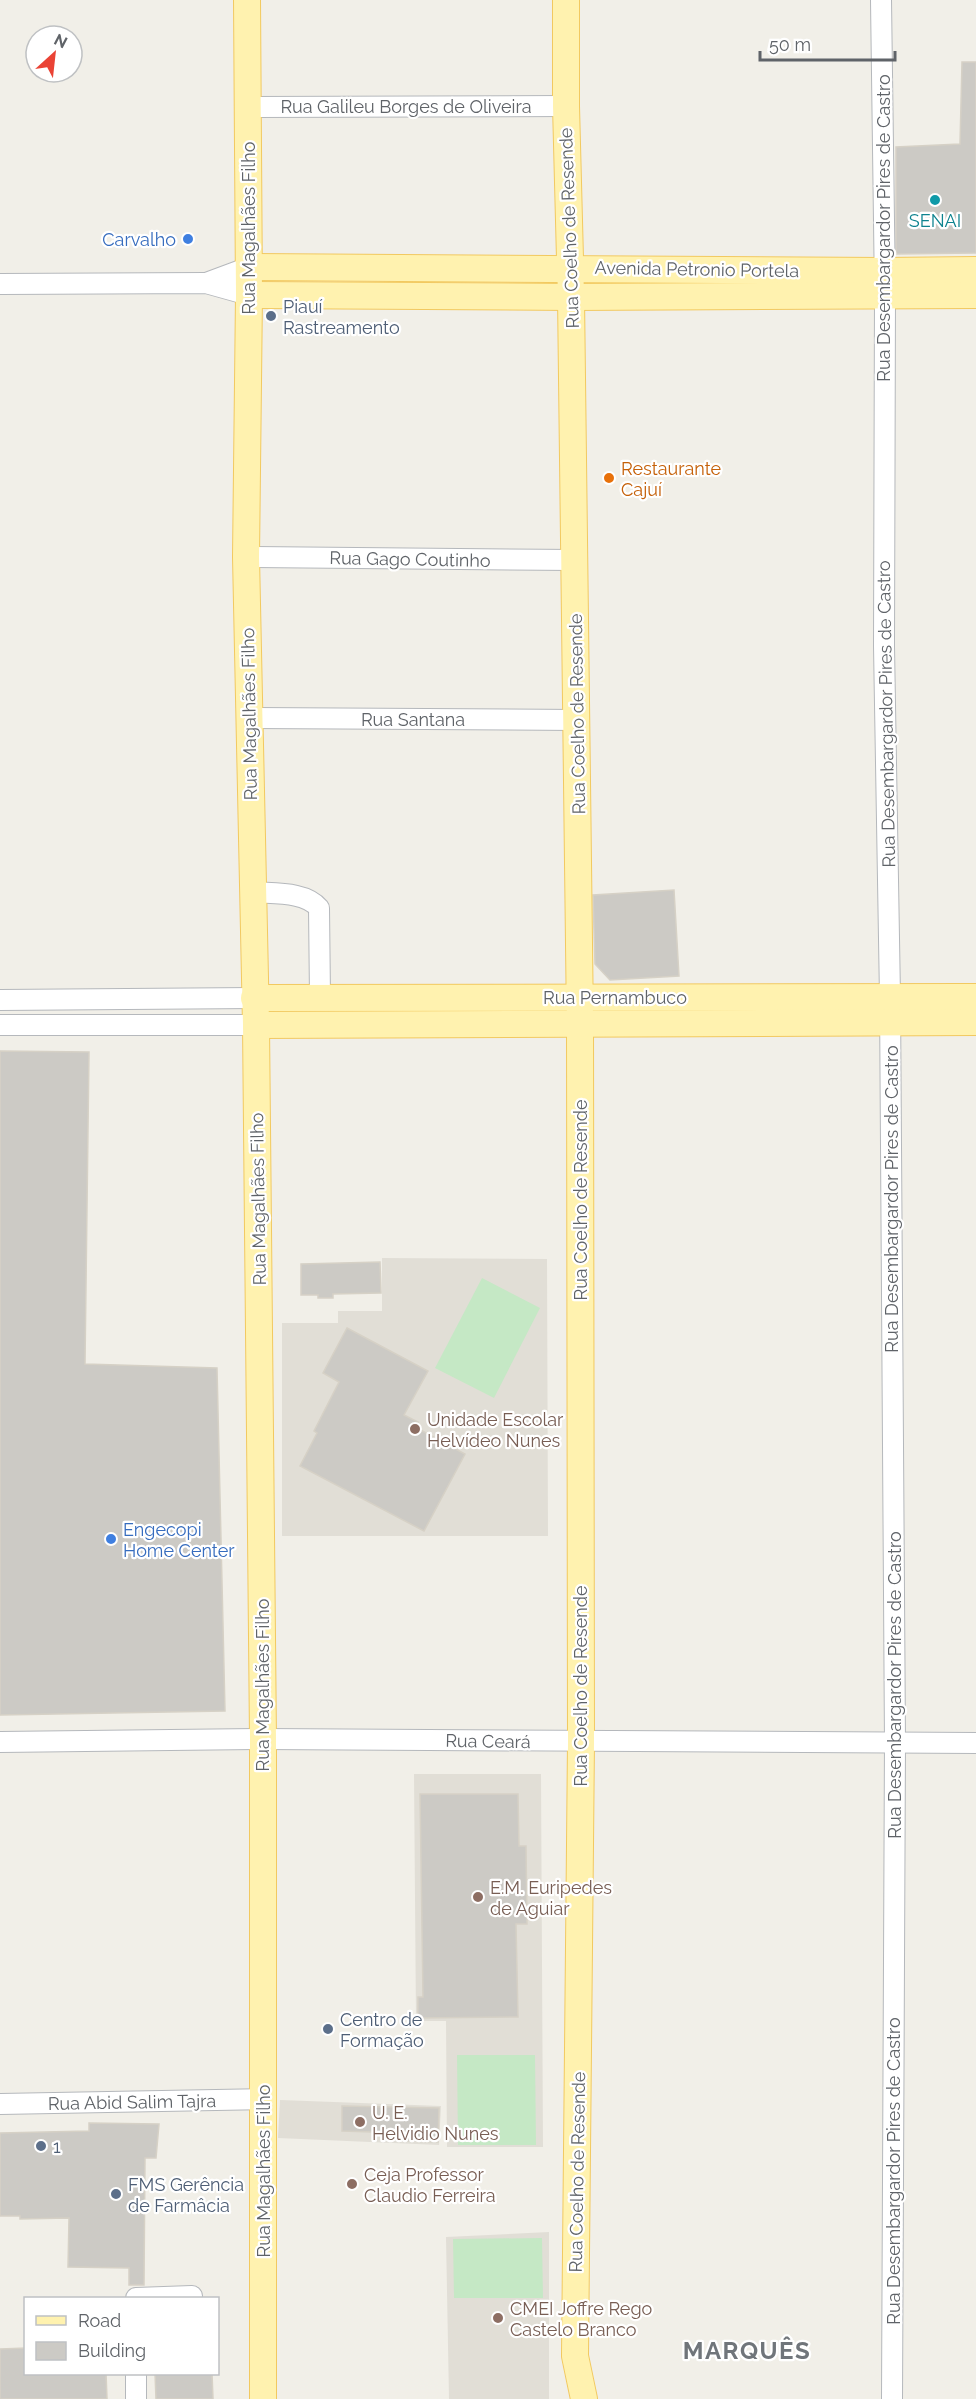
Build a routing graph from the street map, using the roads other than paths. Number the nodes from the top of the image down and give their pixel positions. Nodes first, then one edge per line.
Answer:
1 (247, 0) edge
2 (567, 0) edge
3 (881, 0) edge
4 (566, 106) junction
5 (247, 107) junction
6 (249, 267) junction
7 (570, 268) junction
8 (976, 270) edge
9 (885, 283) junction
10 (0, 284) edge
11 (206, 284) junction
12 (976, 294) edge
13 (249, 295) junction
14 (571, 297) junction
15 (246, 557) junction
16 (575, 560) junction
17 (248, 718) junction
18 (578, 720) junction
19 (252, 892) junction
20 (579, 996) junction
21 (320, 997) junction
22 (890, 997) junction
23 (976, 997) edge
24 (254, 998) junction
25 (0, 1000) edge
26 (890, 1023) junction
27 (976, 1023) edge
28 (580, 1024) junction
29 (0, 1025) edge
30 (256, 1025) junction
31 (263, 1739) junction
32 (581, 1742) junction
33 (895, 1742) junction
34 (0, 1743) edge
35 (976, 1743) edge
36 (263, 2099) junction
37 (0, 2104) edge
38 (192, 2296) dead end
39 (164, 2297) edge
40 (136, 2375) edge
41 (136, 2399) edge
42 (263, 2399) edge
43 (584, 2399) edge
44 (892, 2399) edge

1 - 5 main road, Rua Magalhães Filho
2 - 4 main road, Rua Coelho de Resende
3 - 9 street, Rua Desembargardor Pires de Castro
4 - 5 street, Rua Galileu Borges de Oliveira
4 - 7 main road, Rua Coelho de Resende
5 - 6 main road, Rua Magalhães Filho
6 - 7 main road, Avenida Petronio Portela
6 - 11 street, Avenida Petronio Portela
6 - 13 main road, Rua Magalhães Filho
7 - 9 main road, Avenida Petronio Portela
7 - 14 main road, Rua Coelho de Resende
8 - 9 main road, Avenida Petronio Portela
9 - 12 main road, Avenida Petronio Portela
9 - 14 main road, Avenida Petronio Portela
9 - 22 street, Rua Desembargardor Pires de Castro
10 - 11 street, Avenida Petronio Portela
11 - 13 street, Avenida Petronio Portela
13 - 14 main road, Avenida Petronio Portela
13 - 15 main road, Rua Magalhães Filho
14 - 16 main road, Rua Coelho de Resende
15 - 16 street, Rua Gago Coutinho
15 - 17 main road, Rua Magalhães Filho
16 - 18 main road, Rua Coelho de Resende
17 - 18 street, Rua Santana
17 - 19 main road, Rua Magalhães Filho
18 - 20 main road, Rua Coelho de Resende
19 - 21 street
19 - 24 main road, Rua Magalhães Filho
20 - 21 main road, Rua Pernambuco
20 - 22 main road, Rua Pernambuco
20 - 28 main road, Rua Coelho de Resende
21 - 24 main road, Rua Pernambuco
22 - 23 main road, Rua Pernambuco
22 - 26 street, Rua Desembargardor Pires de Castro
24 - 25 street
24 - 30 main road, Rua Magalhães Filho
26 - 27 main road, Rua Pernambuco
26 - 28 main road, Rua Pernambuco
26 - 33 street, Rua Desembargardor Pires de Castro
28 - 30 main road, Rua Pernambuco
28 - 32 main road, Rua Coelho de Resende
29 - 30 street
30 - 31 main road, Rua Magalhães Filho
31 - 32 street, Rua Ceará
31 - 34 street, Rua Ceará
31 - 36 main road, Rua Magalhães Filho
32 - 33 street, Rua Ceará
32 - 43 main road, Rua Coelho de Resende
33 - 35 street, Rua Ceará
33 - 44 street, Rua Desembargardor Pires de Castro
36 - 37 street, Rua Abid Salim Tajra
36 - 42 main road, Rua Magalhães Filho
38 - 39 street
40 - 41 street

